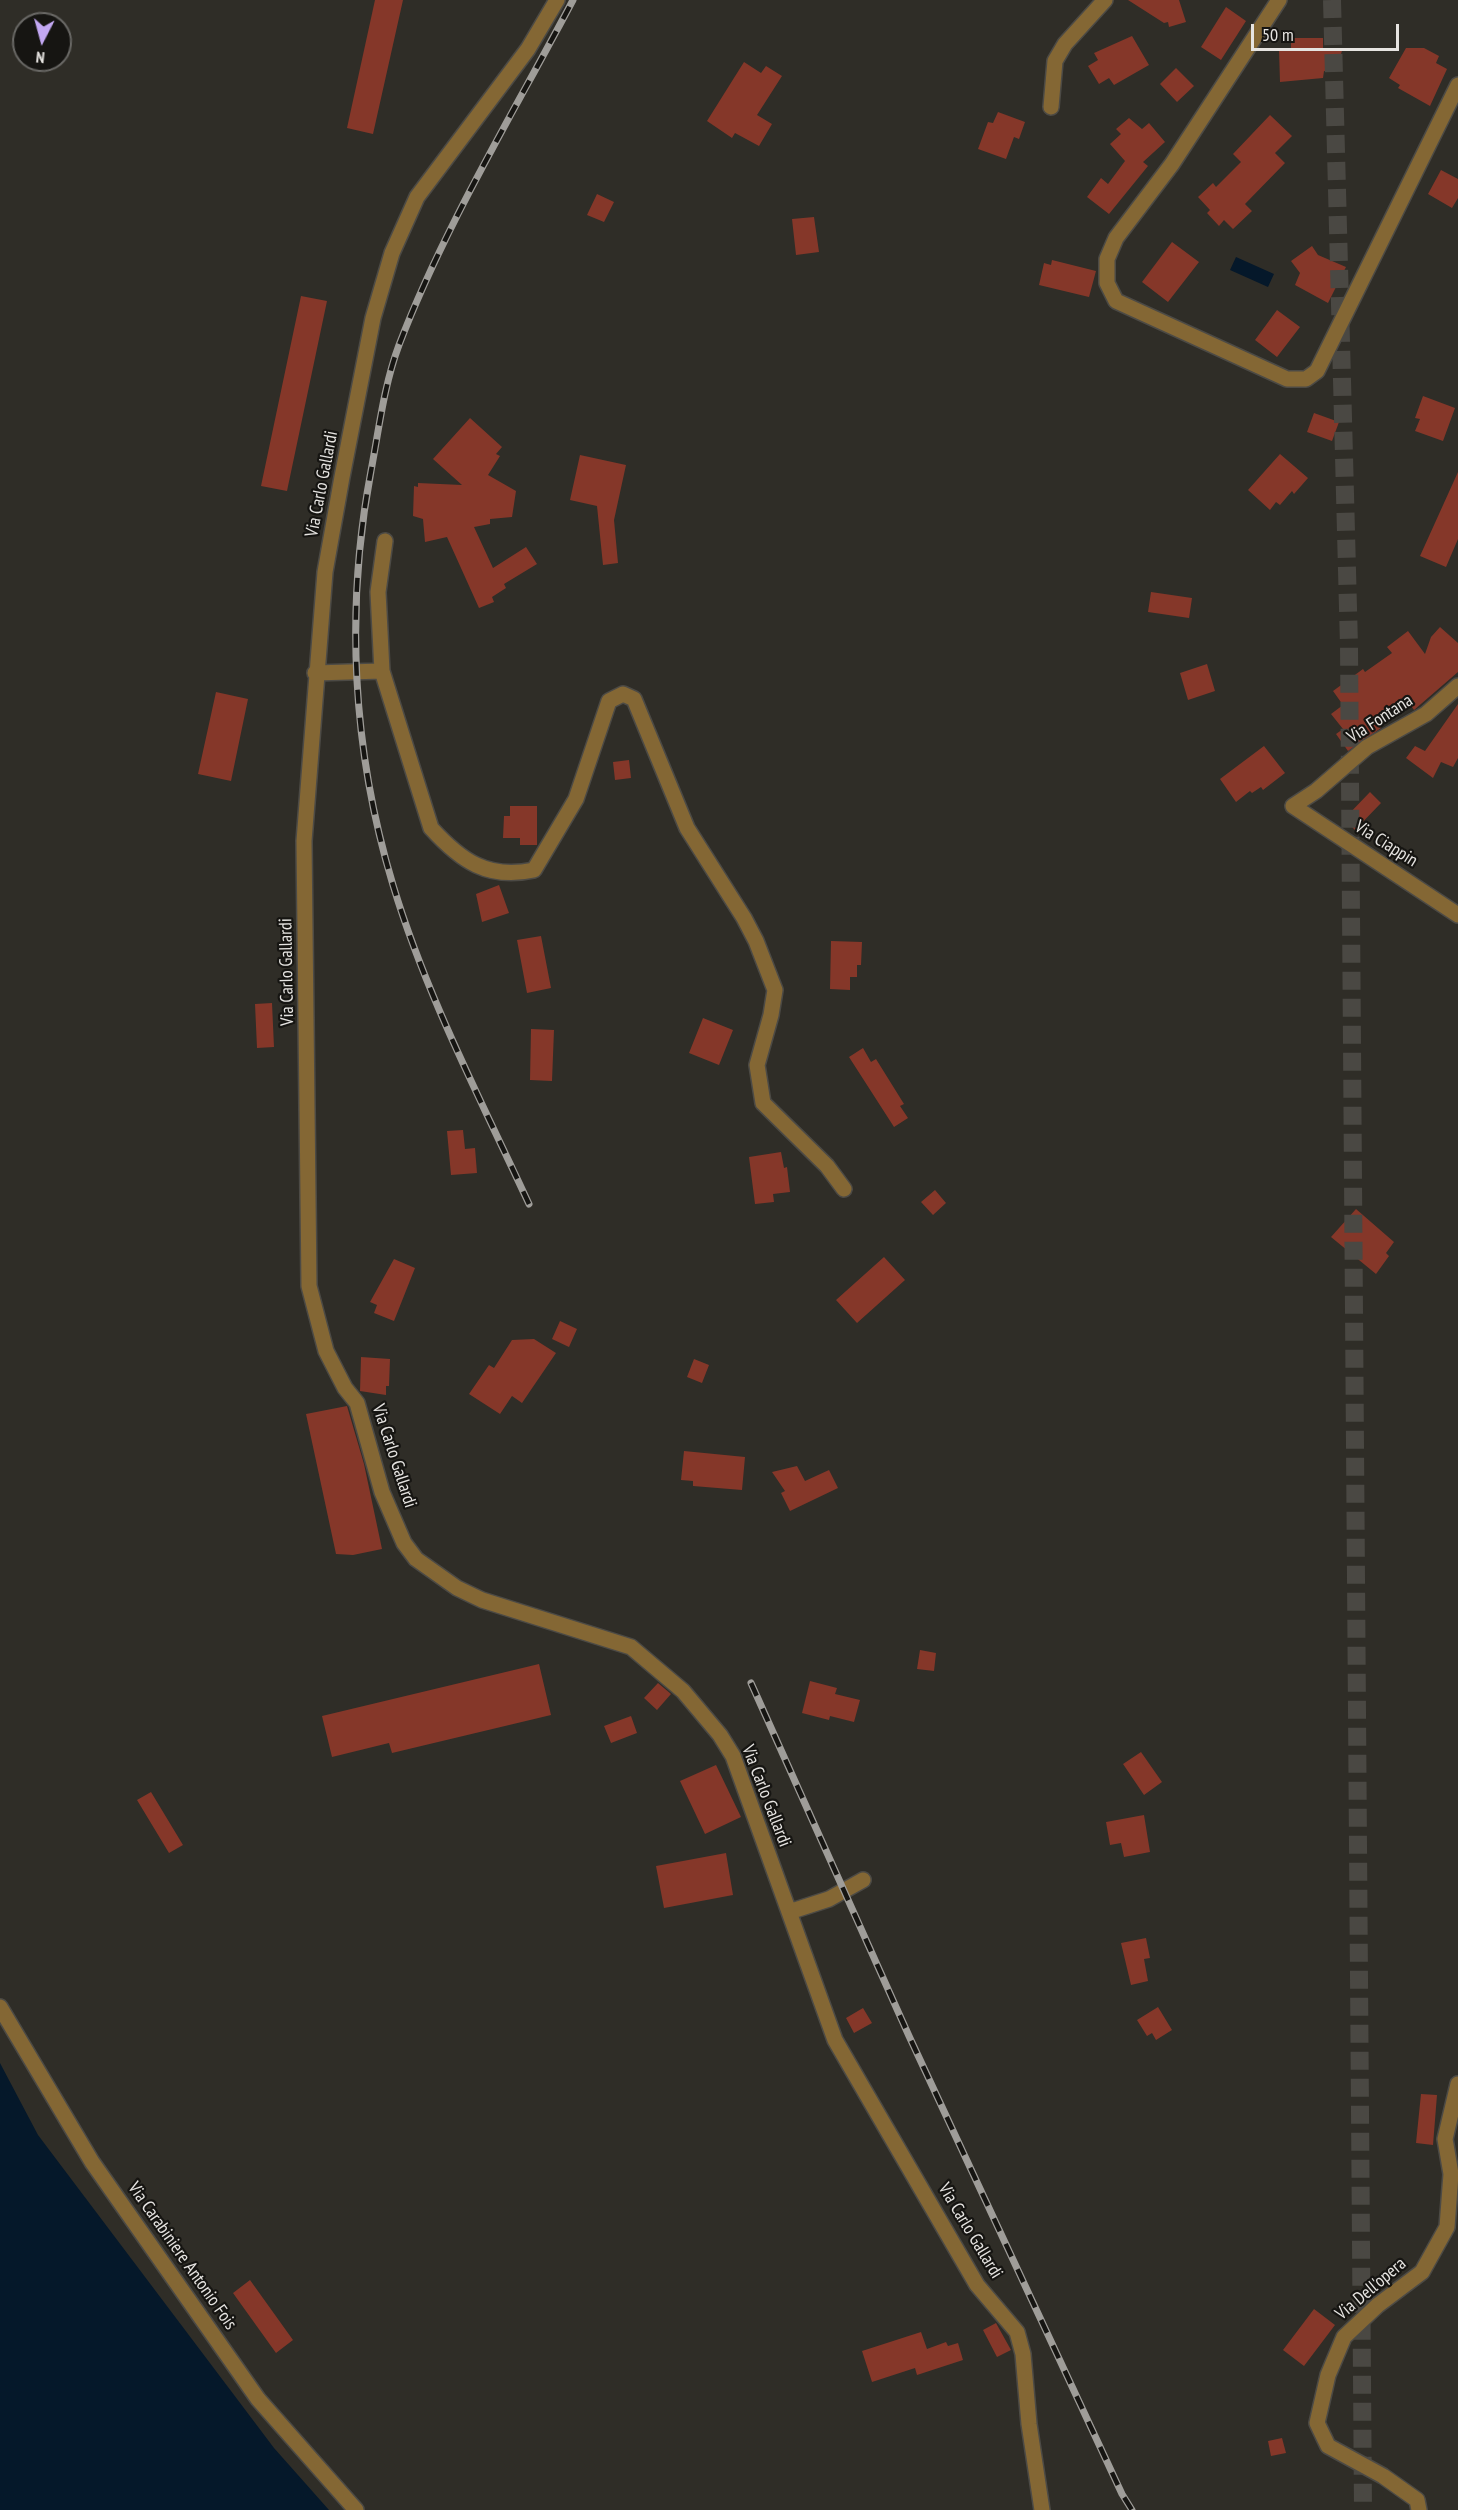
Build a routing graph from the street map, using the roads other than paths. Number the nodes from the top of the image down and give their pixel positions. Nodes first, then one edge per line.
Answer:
1 (557, 0) edge
2 (1105, 0) edge
3 (1279, 0) edge
4 (1458, 85) edge
5 (1051, 107) dead end
6 (385, 541) dead end
7 (382, 671) junction
8 (315, 673) junction
9 (1458, 686) edge
10 (1293, 807) joint
11 (1458, 915) edge
12 (844, 1188) dead end
13 (863, 1880) dead end
14 (789, 1912) junction
15 (0, 2007) edge
16 (1458, 2084) edge
17 (356, 2510) edge
18 (1042, 2510) edge
19 (1419, 2510) edge

1 - 8 street, Via Carlo Gallardi
2 - 5 street
3 - 4 street
6 - 7 street
7 - 8 street
7 - 12 street
8 - 14 street, Via Carlo Gallardi
9 - 10 street, Via Fontana
10 - 11 street, Via Ciappin
13 - 14 street
14 - 18 street, Via Carlo Gallardi
15 - 17 street, Via Carabiniere Antonio Fois
16 - 19 street, Via Dell'opera

